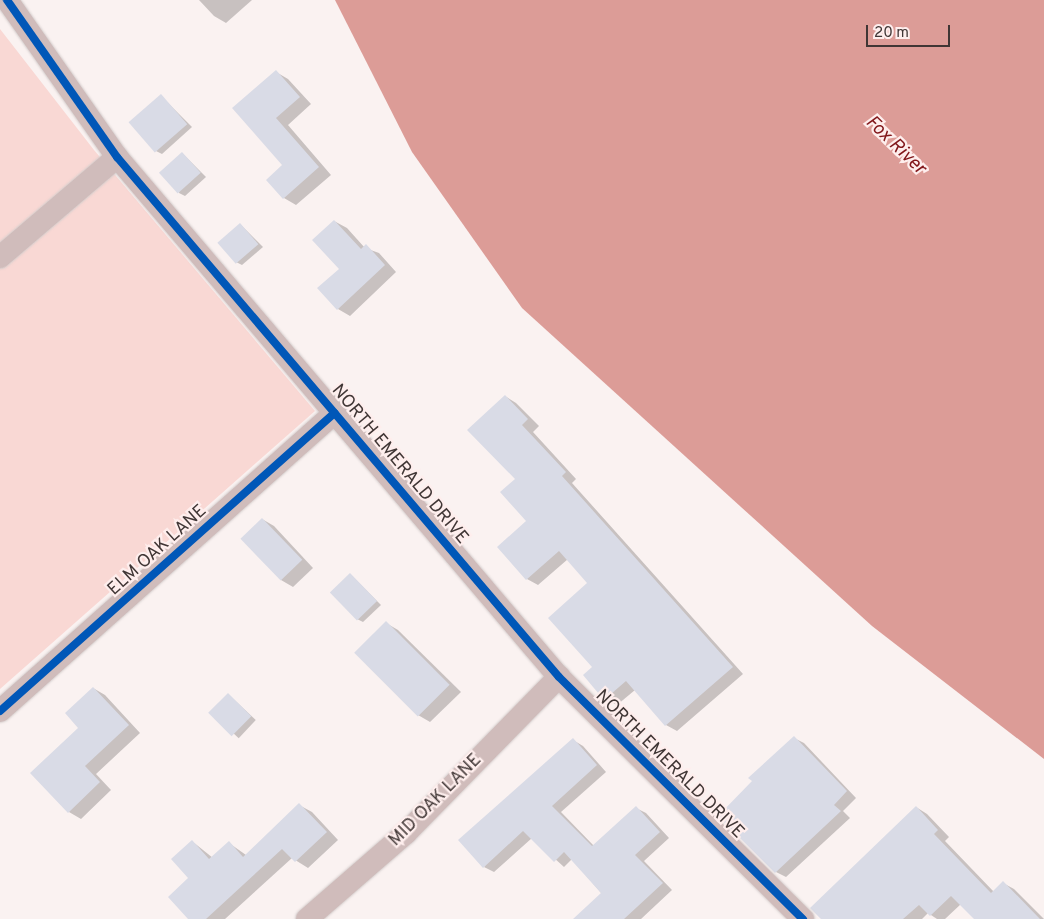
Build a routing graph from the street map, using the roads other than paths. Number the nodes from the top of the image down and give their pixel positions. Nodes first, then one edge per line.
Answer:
1 (8, 0) edge
2 (117, 157) junction
3 (0, 257) edge
4 (335, 414) junction
5 (559, 677) junction
6 (0, 711) edge
7 (307, 919) edge
8 (803, 919) edge

1 - 2 street, NORTH EMERALD DRIVE
2 - 3 street
2 - 4 street, NORTH EMERALD DRIVE
4 - 5 street, NORTH EMERALD DRIVE
4 - 6 street, ELM OAK LANE
5 - 7 street, MID OAK LANE
5 - 8 street, NORTH EMERALD DRIVE

